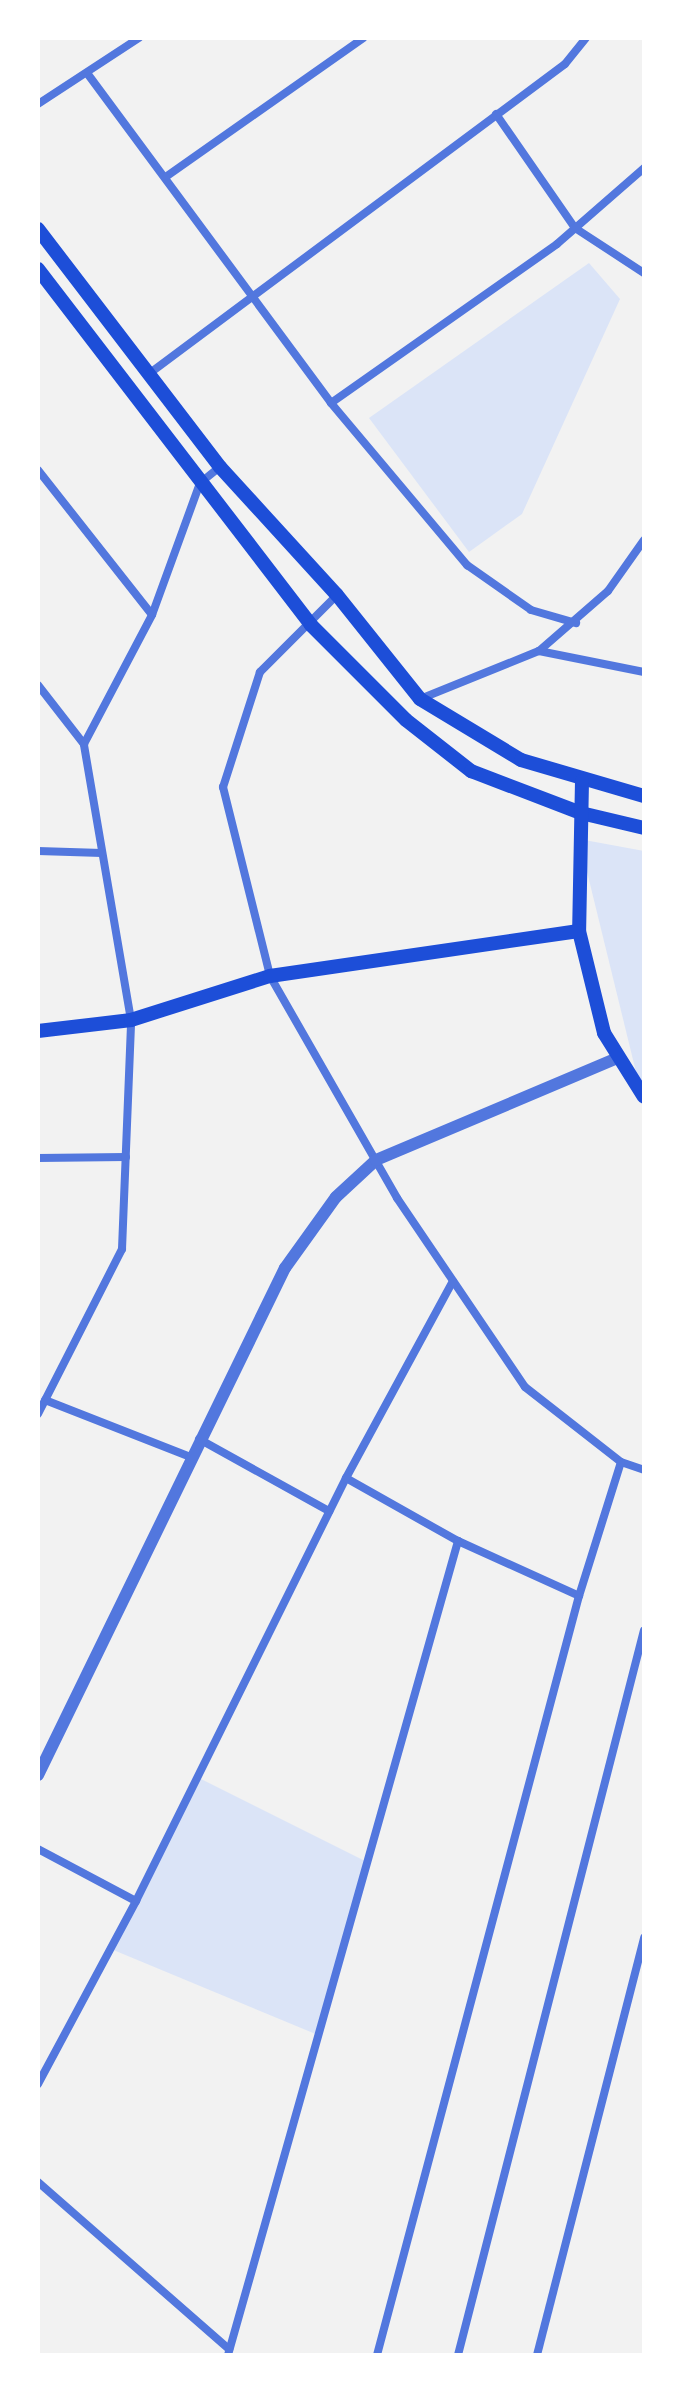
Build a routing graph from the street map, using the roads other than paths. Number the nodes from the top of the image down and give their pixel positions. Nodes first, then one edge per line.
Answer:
1 (139, 38) edge
2 (363, 38) edge
3 (586, 38) edge
4 (87, 73) junction
5 (38, 104) edge
6 (496, 114) junction
7 (644, 168) edge
8 (167, 176) junction
9 (575, 228) junction
10 (38, 229) edge
11 (38, 269) edge
12 (644, 273) edge
13 (249, 295) junction
14 (150, 373) junction
15 (331, 403) junction
16 (220, 467) junction
17 (38, 470) edge
18 (200, 483) junction
19 (644, 540) edge
20 (337, 595) junction
21 (152, 615) junction
22 (576, 623) junction
23 (311, 625) junction
24 (539, 651) junction
25 (644, 672) edge
26 (38, 685) edge
27 (420, 699) junction
28 (84, 744) junction
29 (582, 781) junction
30 (644, 796) edge
31 (581, 813) junction
32 (644, 828) edge
33 (38, 851) edge
34 (102, 853) junction
35 (579, 931) junction
36 (270, 976) junction
37 (131, 1020) junction
38 (38, 1031) edge
39 (617, 1058) junction
40 (644, 1097) edge
41 (126, 1157) junction
42 (38, 1158) edge
43 (376, 1160) junction
44 (453, 1281) junction
45 (45, 1400) junction
46 (38, 1414) edge
47 (198, 1439) junction
48 (193, 1458) junction
49 (621, 1462) junction
50 (644, 1470) edge
51 (346, 1478) junction
52 (329, 1511) junction
53 (458, 1541) junction
54 (579, 1596) junction
55 (644, 1630) edge
56 (38, 1775) edge
57 (38, 1849) edge
58 (136, 1901) junction
59 (644, 1937) edge
60 (38, 2084) edge
61 (38, 2182) edge
62 (228, 2352) edge
63 (377, 2355) edge
64 (458, 2355) edge
65 (537, 2355) edge

1 - 4 street
2 - 8 street
3 - 6 street
4 - 5 street
4 - 8 street
6 - 9 street
6 - 13 street
7 - 9 street
8 - 13 street
9 - 12 street
9 - 15 street
10 - 14 main road
11 - 18 main road
13 - 14 street
13 - 15 street
14 - 16 main road
15 - 22 street
16 - 18 street
16 - 20 main road
17 - 21 street
18 - 21 street
18 - 23 main road
19 - 22 street
20 - 23 street
20 - 27 main road
21 - 28 street
22 - 24 street
23 - 31 main road
23 - 36 street
24 - 25 street
24 - 27 street
26 - 28 street
27 - 29 main road
28 - 34 street
29 - 30 main road
29 - 31 main road
31 - 32 main road
31 - 35 main road
33 - 34 street
34 - 37 street
35 - 36 main road
35 - 39 main road
36 - 37 main road
36 - 43 street
37 - 38 main road
37 - 41 street
39 - 40 main road
39 - 43 street
41 - 42 street
41 - 45 street
43 - 44 street
43 - 47 street
44 - 49 street
44 - 51 street
45 - 46 street
45 - 48 street
47 - 48 street
47 - 52 street
48 - 56 street
49 - 50 street
49 - 54 street
51 - 52 street
51 - 53 street
52 - 58 street
53 - 54 street
53 - 62 street
54 - 63 street
55 - 64 street
57 - 58 street
58 - 60 street
59 - 65 street
61 - 62 street

